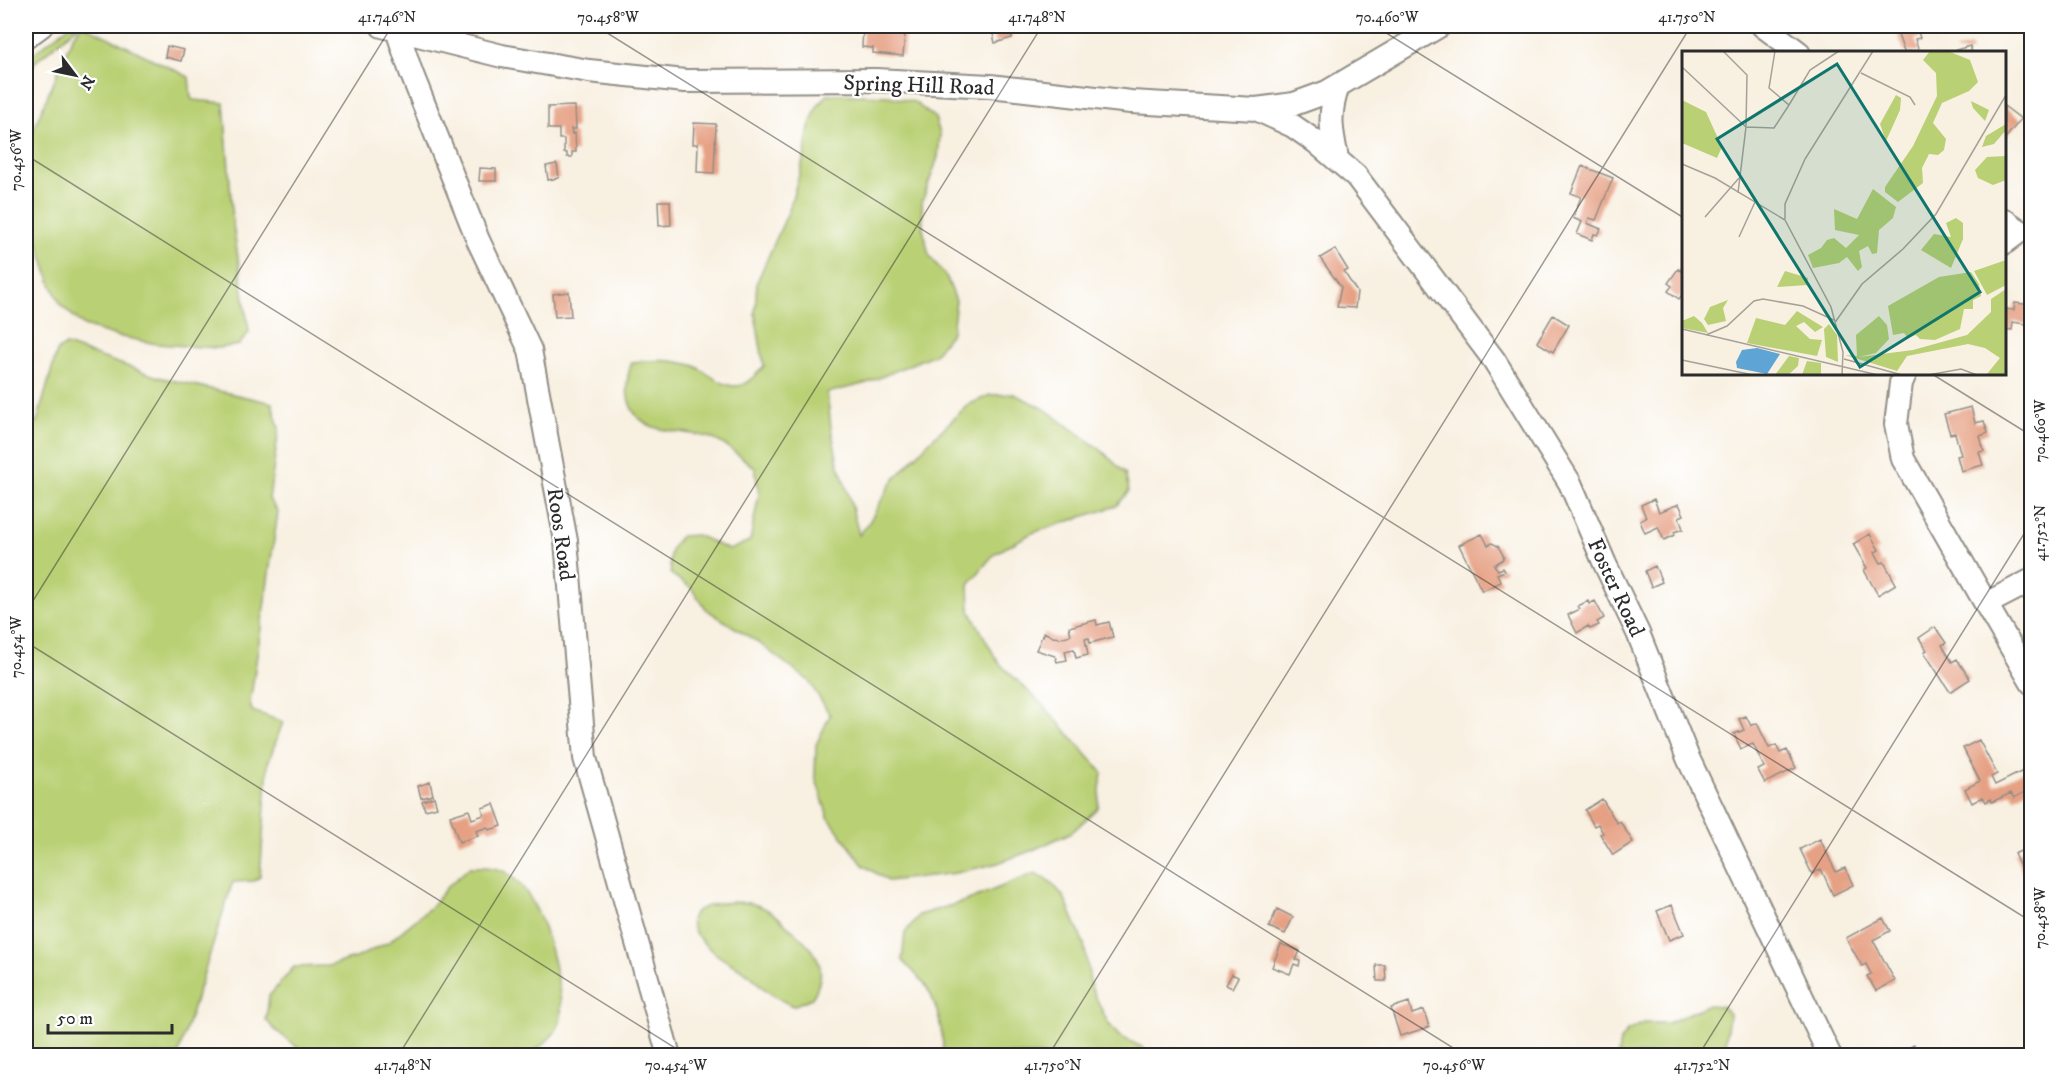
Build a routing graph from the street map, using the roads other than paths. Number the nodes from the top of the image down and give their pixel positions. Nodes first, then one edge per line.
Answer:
1 (41, 26) edge
2 (1439, 26) edge
3 (1763, 26) edge
4 (393, 27) edge
5 (26, 38) edge
6 (1797, 51) edge
7 (1338, 86) junction
8 (1256, 109) junction
9 (1338, 158) junction
10 (1905, 375) edge
11 (2031, 580) edge
12 (1986, 604) junction
13 (2031, 683) edge
14 (669, 1056) edge
15 (1830, 1056) edge

1 - 5 street
2 - 7 street, Spring Hill Road
3 - 6 street
4 - 8 street, Spring Hill Road
4 - 14 street, Roos Road
7 - 8 street, Spring Hill Road
7 - 9 street
8 - 9 street, Foster Road
9 - 15 street, Foster Road
10 - 12 street
11 - 12 street
12 - 13 street

